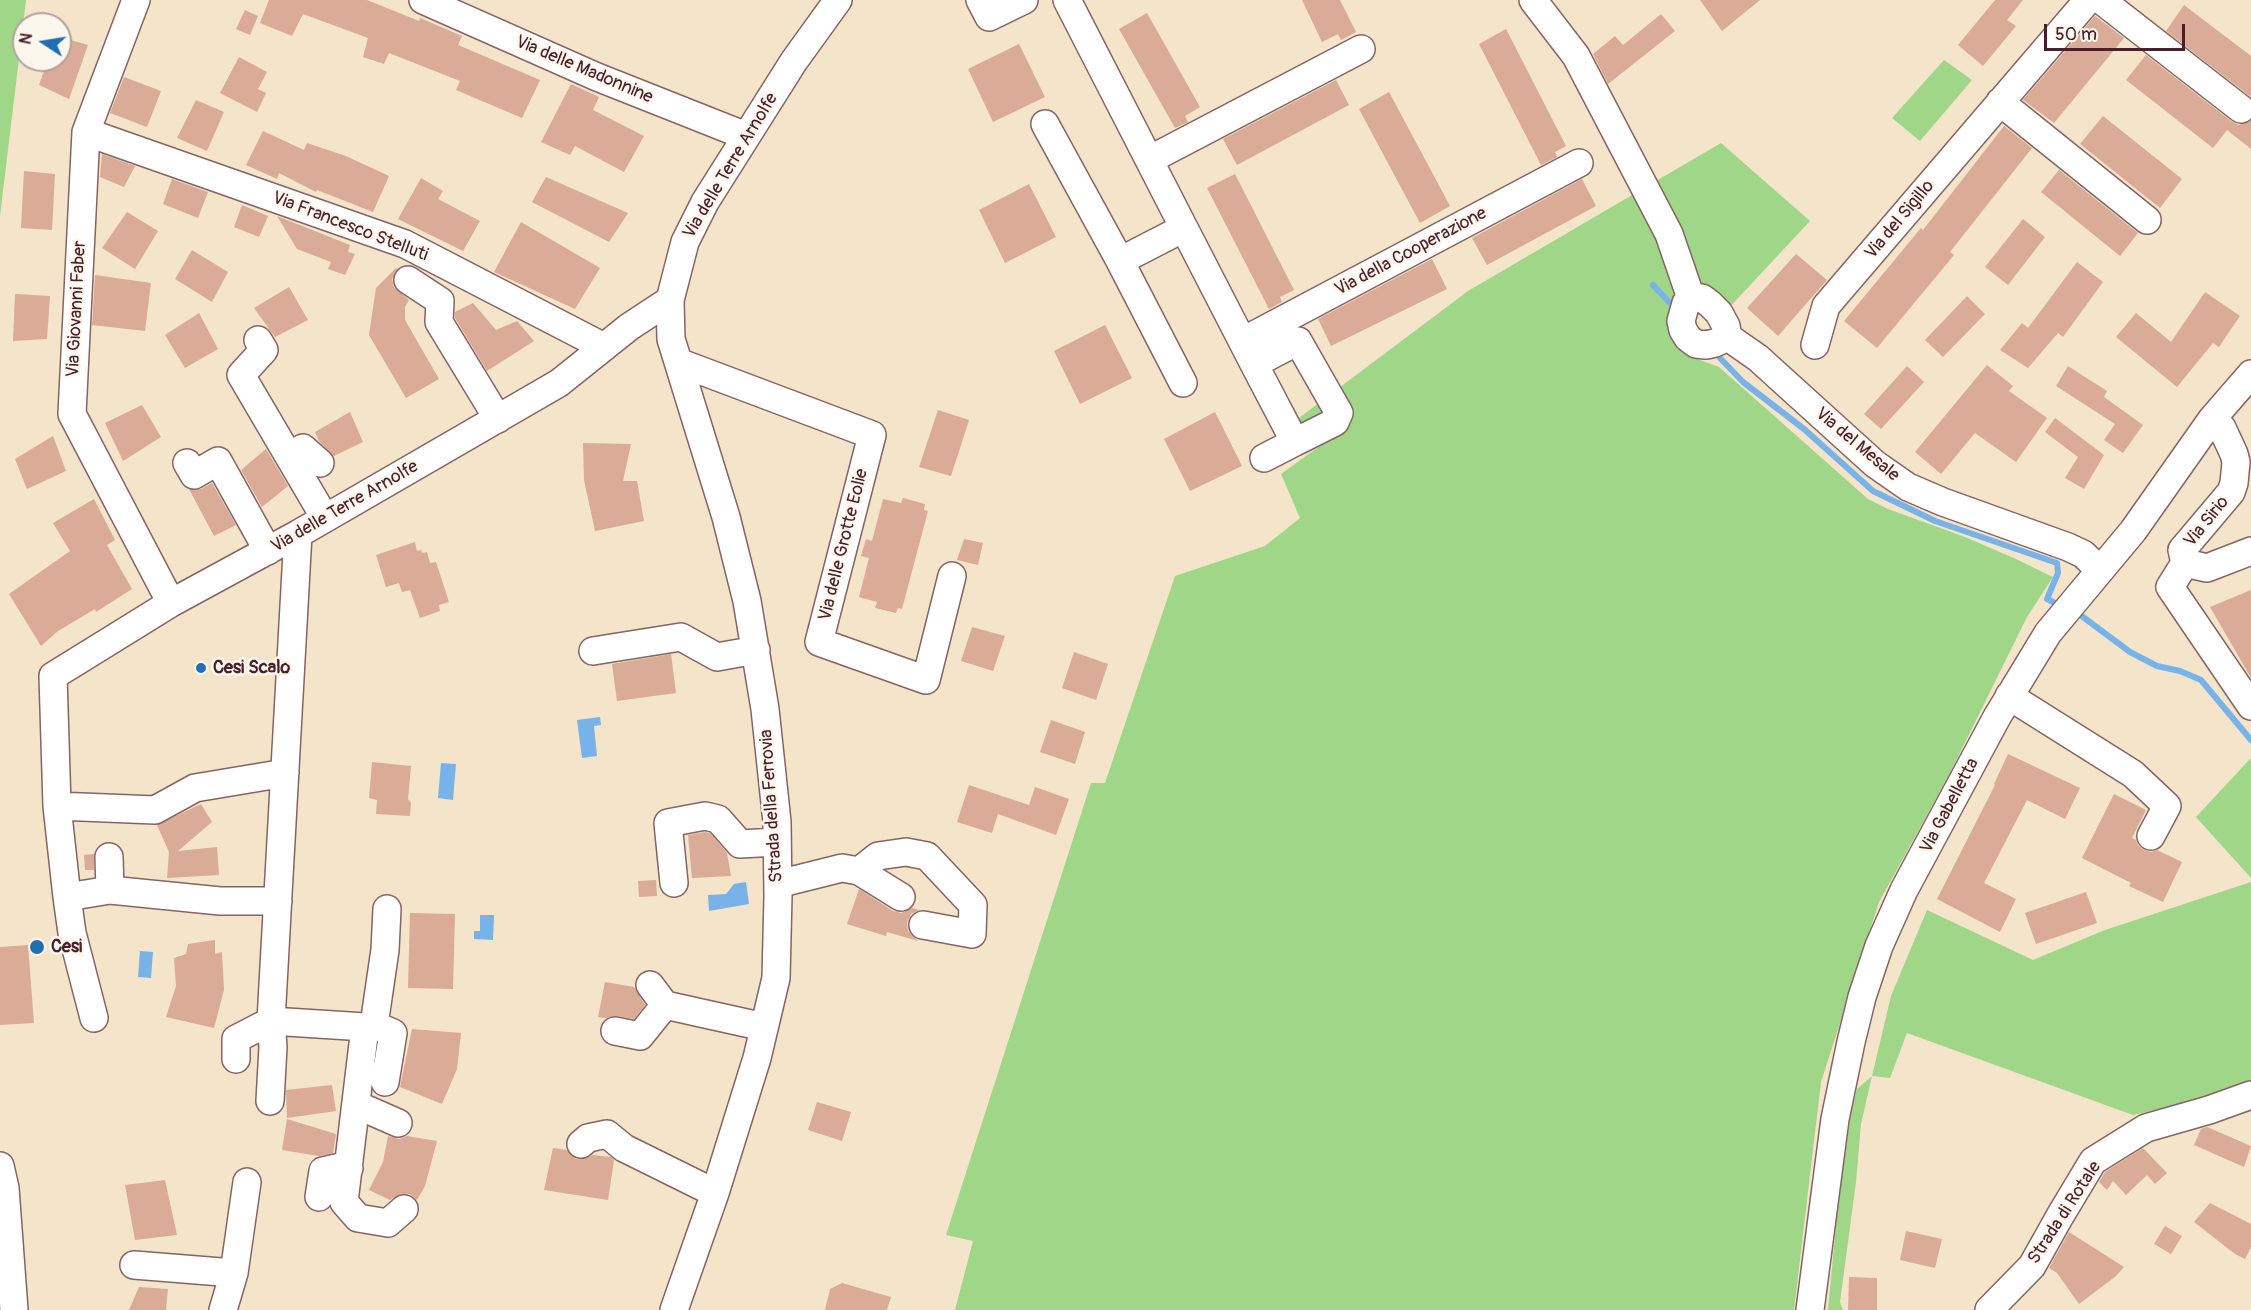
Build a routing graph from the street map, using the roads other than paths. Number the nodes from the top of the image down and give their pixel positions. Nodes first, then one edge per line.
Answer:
1 (136, 0) edge
2 (423, 0) edge
3 (838, 0) edge
4 (980, 0) edge
5 (1024, 0) edge
6 (1533, 0) edge
7 (2088, 0) edge
8 (2101, 0) edge
9 (1075, 3) edge
10 (1361, 49) dead end
11 (2000, 102) junction
12 (2241, 109) dead end
13 (1045, 124) dead end
14 (86, 132) junction
15 (746, 136) junction
16 (1149, 160) junction
17 (1579, 163) dead end
18 (2147, 220) dead end
19 (1184, 228) junction
20 (1120, 261) junction
21 (408, 280) dead end
22 (1691, 298) junction
23 (670, 300) junction
24 (628, 327) junction
25 (1728, 337) junction
26 (258, 340) dead end
27 (1815, 345) dead end
28 (604, 347) junction
29 (674, 351) junction
30 (1249, 353) junction
31 (2251, 374) edge
32 (1183, 383) dead end
33 (498, 419) junction
34 (2212, 419) junction
35 (1294, 442) junction
36 (289, 456) junction
37 (1264, 458) dead end
38 (320, 462) dead end
39 (187, 463) dead end
40 (325, 518) junction
41 (298, 534) junction
42 (268, 551) junction
43 (2251, 551) edge
44 (2185, 563) junction
45 (2100, 570) junction
46 (952, 576) dead end
47 (171, 603) junction
48 (756, 650) junction
49 (593, 651) dead end
50 (2009, 696) junction
51 (2251, 706) edge
52 (285, 773) junction
53 (57, 806) junction
54 (2151, 836) dead end
55 (777, 842) junction
56 (109, 857) dead end
57 (858, 871) junction
58 (674, 883) dead end
59 (778, 885) junction
60 (110, 890) junction
61 (67, 897) junction
62 (901, 897) dead end
63 (278, 901) junction
64 (387, 909) dead end
65 (923, 925) dead end
66 (94, 1018) dead end
67 (272, 1021) junction
68 (369, 1026) junction
69 (764, 1026) junction
70 (615, 1031) dead end
71 (236, 1059) dead end
72 (384, 1082) dead end
73 (2251, 1095) edge
74 (270, 1101) dead end
75 (357, 1105) junction
76 (398, 1123) dead end
77 (580, 1144) dead end
78 (0, 1166) edge
79 (349, 1168) junction
80 (247, 1182) dead end
81 (715, 1192) junction
82 (319, 1197) dead end
83 (404, 1209) dead end
84 (134, 1265) dead end
85 (234, 1273) junction
86 (14, 1310) edge
87 (223, 1310) edge
88 (674, 1310) edge
89 (1810, 1310) edge
90 (1989, 1310) edge

1 - 14 street, Via Giovanni Faber
2 - 15 street, Via delle Madonnine
3 - 15 street, Via delle Terre Arnolfe
4 - 5 street
6 - 22 street
7 - 11 street, Via del Sigillo
8 - 12 street
9 - 16 street
10 - 16 street
11 - 18 street
11 - 27 street, Via del Sigillo
13 - 20 street
14 - 28 street, Via Francesco Stelluti
14 - 47 street, Via Giovanni Faber
15 - 23 street, Via delle Terre Arnolfe
16 - 19 street
17 - 30 street, Via della Cooperazione
19 - 20 street
19 - 30 street
20 - 32 street
21 - 33 street
22 - 25 street, Via del Mesale
22 - 25 street
23 - 24 street, Via delle Terre Arnolfe
23 - 29 street, Strada della Ferrovia
24 - 28 street, Via delle Terre Arnolfe
24 - 29 street
25 - 45 street, Via del Mesale
26 - 36 street
28 - 33 street, Via delle Terre Arnolfe
29 - 46 street, Via delle Grotte Eolie
29 - 48 street, Strada della Ferrovia
30 - 35 street
30 - 35 street
31 - 34 street, Via Gabelletta
33 - 40 street, Via delle Terre Arnolfe
34 - 44 street, Via Sirio
34 - 45 street, Via Gabelletta
35 - 37 street
36 - 38 street
36 - 40 street
39 - 42 street
40 - 41 street, Via delle Terre Arnolfe
41 - 42 street, Via delle Terre Arnolfe
41 - 52 street
42 - 47 street, Via delle Terre Arnolfe
43 - 44 street, Via Sirio
44 - 51 street
45 - 50 street, Via Gabelletta
47 - 53 street, Via delle Terre Arnolfe
48 - 49 street
48 - 55 street, Strada della Ferrovia
50 - 54 street
50 - 89 street, Via Gabelletta
52 - 53 street
52 - 63 street
53 - 61 street
55 - 58 street
55 - 59 street, Strada della Ferrovia
56 - 60 street
57 - 59 street
57 - 62 street
57 - 65 street
59 - 69 street, Strada della Ferrovia
60 - 61 street
60 - 63 street
61 - 66 street
63 - 67 street
64 - 68 street
67 - 68 street
67 - 71 street
67 - 74 street
68 - 72 street
68 - 75 street
69 - 70 street
69 - 81 street, Strada della Ferrovia
73 - 90 street, Strada di Rotale
75 - 76 street
75 - 79 street
77 - 81 street
78 - 86 street
79 - 82 street
79 - 83 street
80 - 85 street
81 - 88 street, Strada della Ferrovia
84 - 85 street
85 - 87 street

